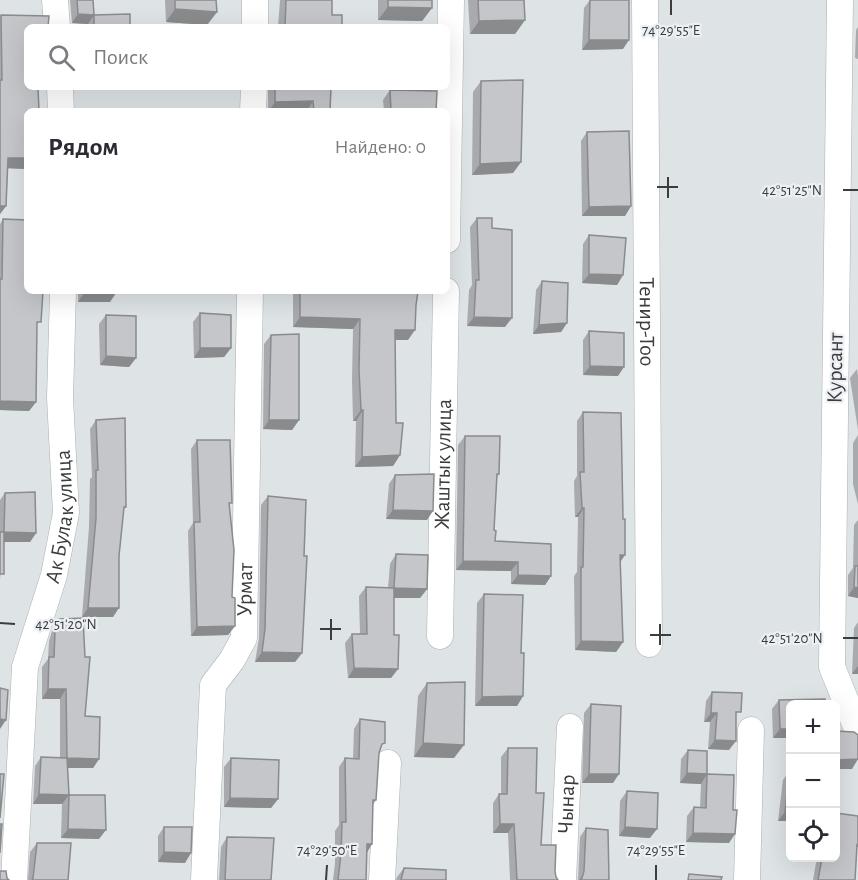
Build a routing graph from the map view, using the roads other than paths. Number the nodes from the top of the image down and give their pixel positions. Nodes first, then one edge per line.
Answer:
1 (56, 0) edge
2 (255, 0) edge
3 (451, 0) edge
4 (645, 0) edge
5 (840, 0) edge
6 (57, 24) edge
7 (255, 24) edge
8 (450, 60) edge
9 (60, 90) edge
10 (254, 90) edge
11 (450, 90) edge
12 (62, 108) edge
13 (253, 108) edge
14 (449, 108) edge
15 (63, 294) edge
16 (250, 294) edge
17 (446, 294) edge
18 (440, 636) dead end
19 (649, 644) dead end
20 (570, 727) dead end
21 (752, 730) dead end
22 (858, 730) edge
23 (388, 763) dead end
24 (14, 880) edge
25 (204, 880) edge
26 (382, 880) edge
27 (563, 880) edge
28 (747, 880) edge

1 - 6 street
2 - 7 street
3 - 8 street
4 - 19 street, Тенир-Тоо
5 - 22 street, Курсант
9 - 12 street
10 - 13 street
11 - 14 street
15 - 24 street, Ак Булак улица
16 - 25 street, Урмат
17 - 18 street, Жаштык улица
20 - 27 street, Чынар
21 - 28 street
23 - 26 street

